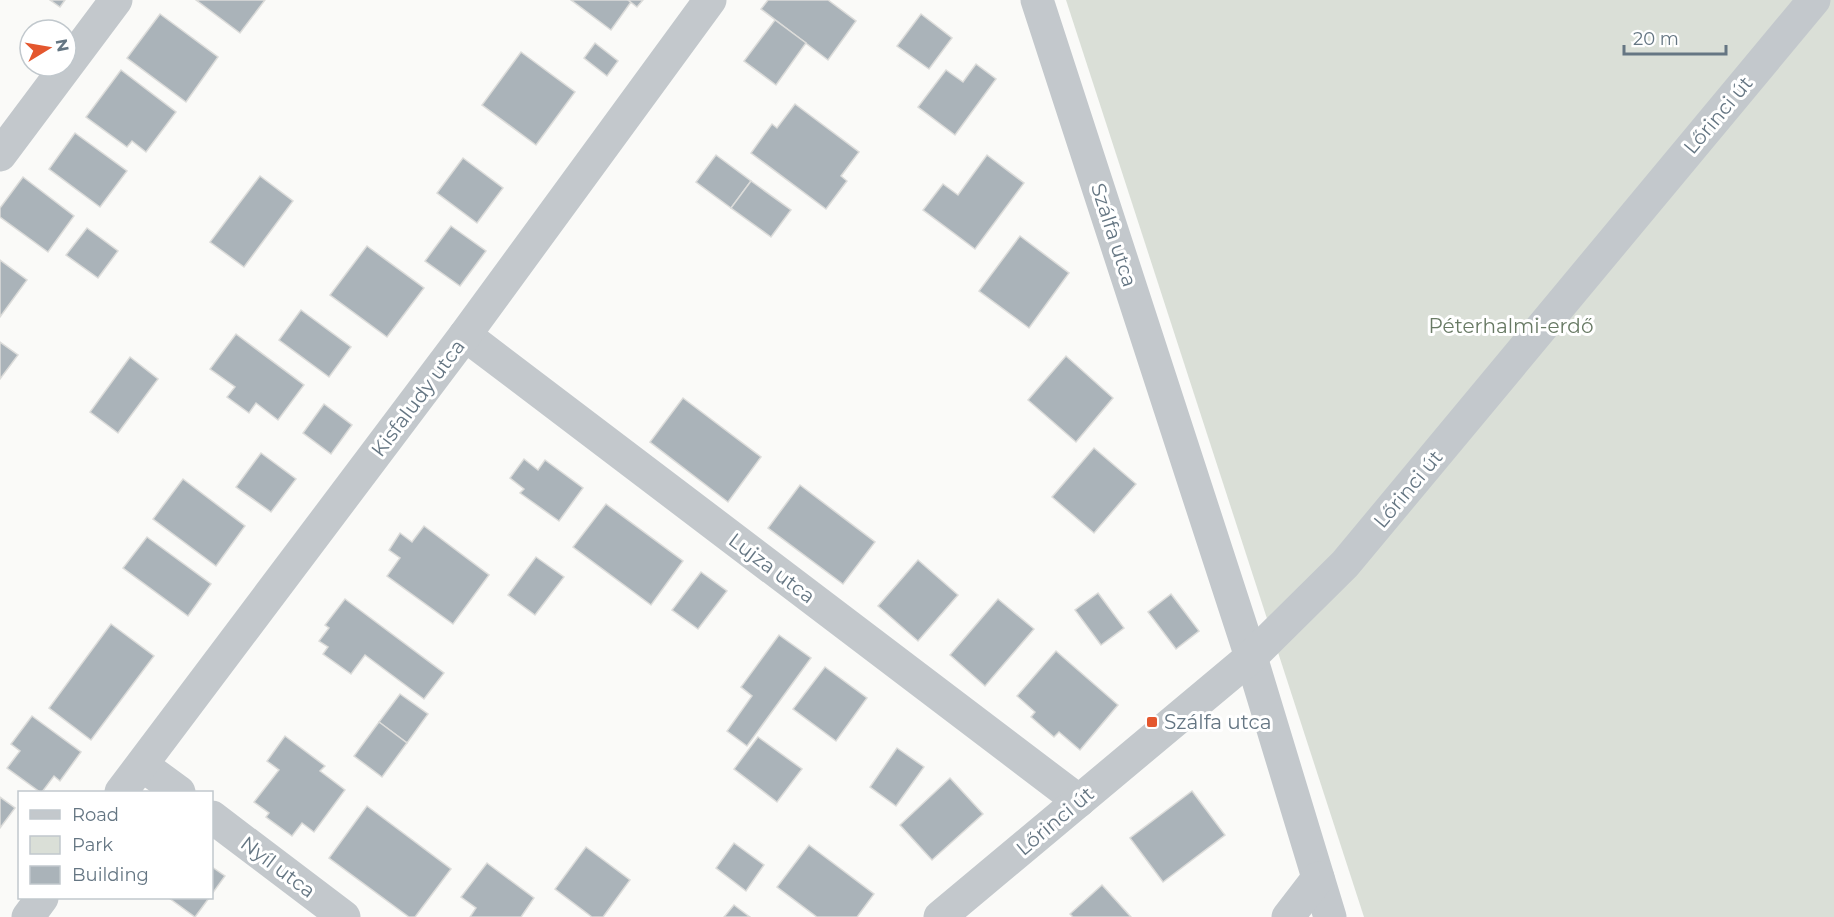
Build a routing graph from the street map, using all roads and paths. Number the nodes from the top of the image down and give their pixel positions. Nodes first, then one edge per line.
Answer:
1 (117, 0) edge
2 (710, 0) edge
3 (1037, 0) edge
4 (1814, 0) edge
5 (0, 155) edge
6 (465, 334) junction
7 (1251, 657) junction
8 (142, 765) junction
9 (122, 791) edge
10 (178, 791) edge
11 (1079, 801) junction
12 (213, 818) edge
13 (1318, 878) junction
14 (41, 899) edge
15 (28, 917) edge
16 (344, 917) edge
17 (940, 917) edge
18 (1288, 917) edge
19 (1330, 917) edge

1 - 5 street
2 - 6 street, Kisfaludy utca
3 - 7 street, Szálfa utca
4 - 7 street, Lőrinci út
6 - 8 street, Kisfaludy utca
6 - 11 street, Lujza utca
7 - 11 street, Lőrinci út
7 - 13 street, Szálfa utca
8 - 9 street, Kisfaludy utca
8 - 10 street
11 - 17 street, Lőrinci út
12 - 16 street, Nyíl utca
13 - 18 street
13 - 19 street, Szálfa utca
14 - 15 street

